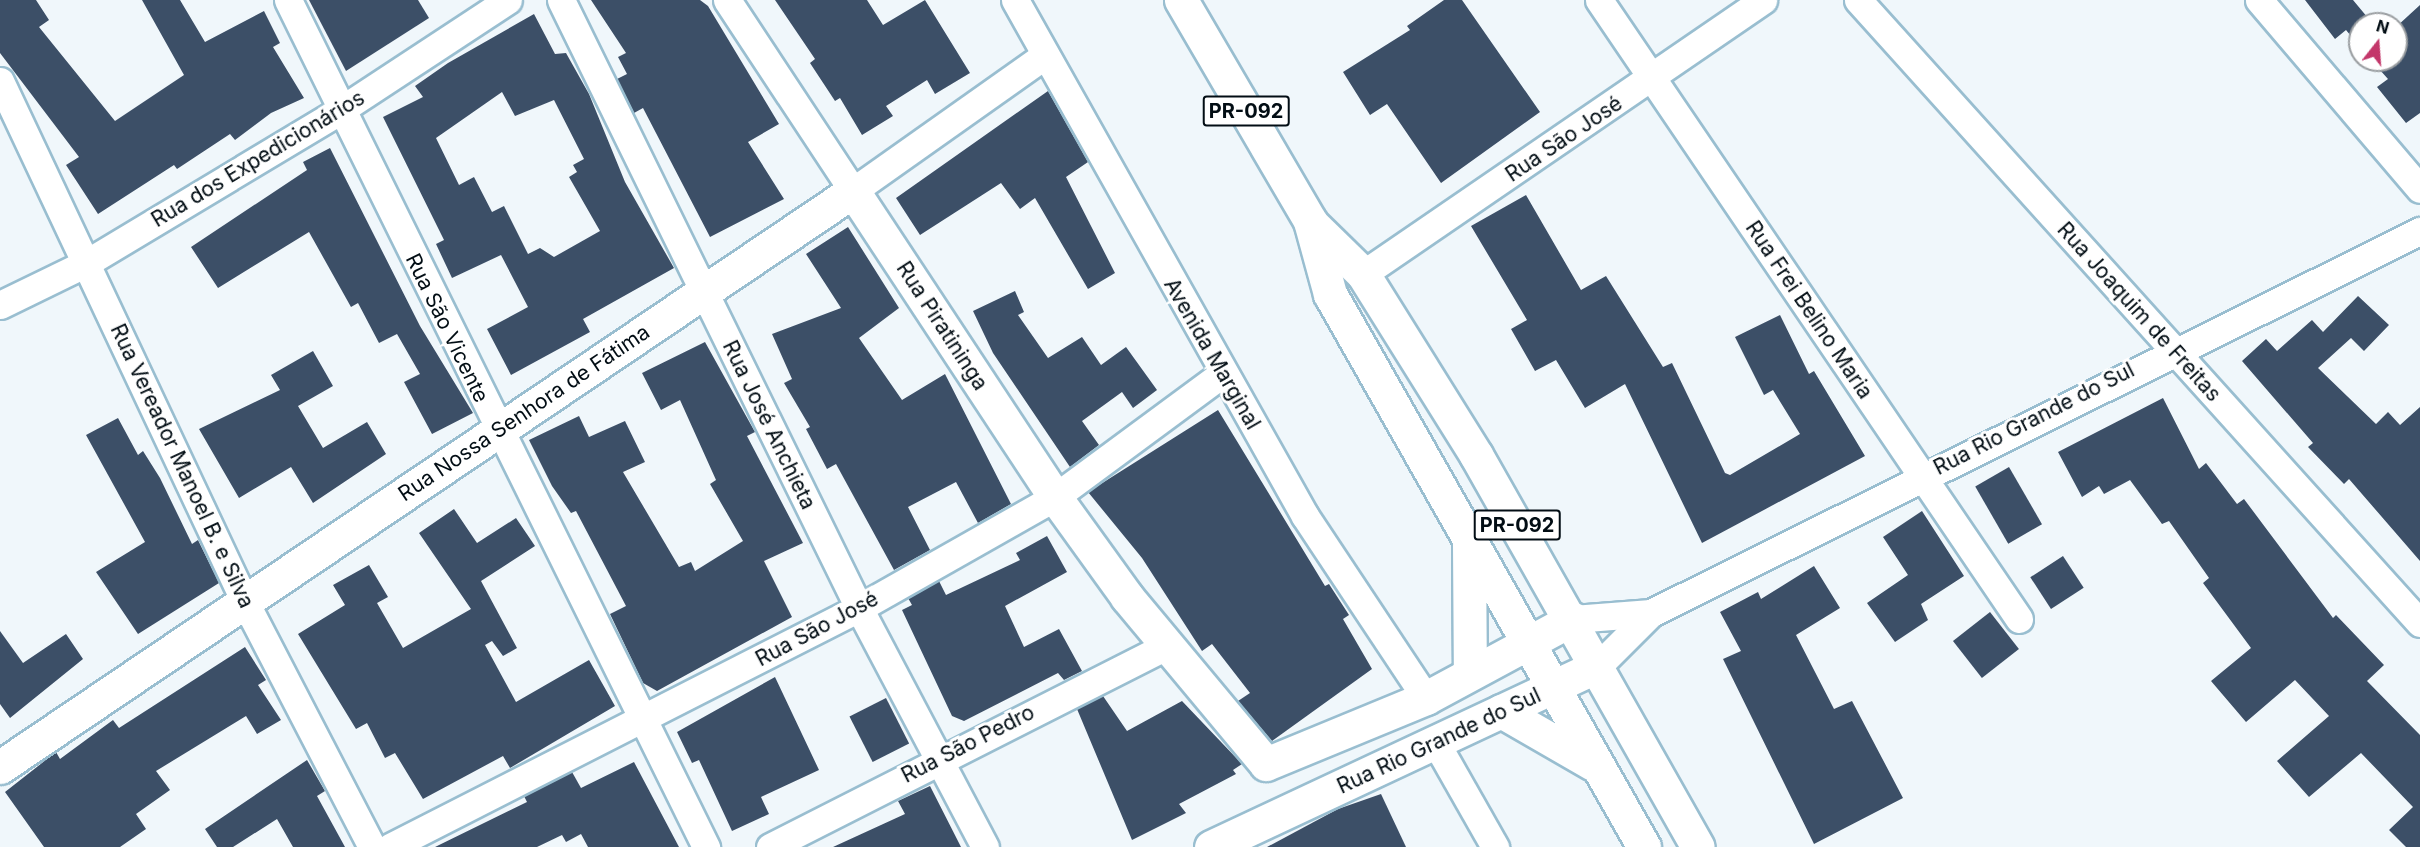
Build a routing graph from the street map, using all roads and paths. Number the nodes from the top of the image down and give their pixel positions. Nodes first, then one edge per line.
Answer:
1 (288, 0) edge
2 (508, 0) edge
3 (561, 0) edge
4 (728, 0) edge
5 (1015, 0) edge
6 (1181, 0) edge
7 (1599, 0) edge
8 (1764, 0) edge
9 (1858, 0) edge
10 (2259, 0) edge
11 (1045, 55) junction
12 (1652, 80) junction
13 (0, 81) edge
14 (339, 111) junction
15 (2420, 189) edge
16 (853, 191) junction
17 (1310, 221) junction
18 (2420, 231) edge
19 (88, 262) junction
20 (1363, 274) junction
21 (703, 292) junction
22 (0, 305) edge
23 (2172, 350) junction
24 (1222, 374) junction
25 (497, 431) junction
26 (1923, 475) junction
27 (1055, 497) junction
28 (1469, 545) junction
29 (245, 602) junction
30 (859, 608) junction
31 (1651, 613) junction
32 (1573, 619) junction
33 (2019, 620) dead end
34 (2420, 624) edge
35 (1528, 643) junction
36 (1167, 646) junction
37 (1598, 666) junction
38 (1470, 673) junction
39 (1552, 689) junction
40 (1426, 698) junction
41 (1501, 711) junction
42 (643, 721) junction
43 (1436, 743) junction
44 (939, 757) junction
45 (1595, 765) junction
46 (0, 767) edge
47 (372, 847) edge
48 (390, 847) edge
49 (706, 847) edge
50 (770, 847) edge
51 (985, 847) edge
52 (1211, 847) edge
53 (1495, 847) edge
54 (1644, 847) edge
55 (1698, 847) edge

1 - 14 street, Rua São Vicente
2 - 14 street, Rua dos Expedicionários
3 - 21 street, Rua José Anchieta
4 - 16 street, Rua Piratininga
5 - 11 street, Avenida Marginal
6 - 17 street, PR-092
7 - 12 street, Rua Frei Belino Maria
8 - 12 street, Rua São José
9 - 23 street, Rua Joaquim de Freitas
10 - 15 street
11 - 16 street, Rua Nossa Senhora de Fátima
11 - 24 street, Avenida Marginal
12 - 20 street, Rua São José
12 - 26 street, Rua Frei Belino Maria
13 - 19 street, Rua Vereador Manoel B. e Silva
14 - 19 street, Rua dos Expedicionários
14 - 25 street, Rua São Vicente
16 - 21 street, Rua Nossa Senhora de Fátima
16 - 27 street, Rua Piratininga
17 - 20 street, PR-092
17 - 28 street, PR-092
18 - 23 street, Rua Rio Grande do Sul
19 - 22 street, Rua dos Expedicionários
19 - 29 street, Rua Vereador Manoel B. e Silva
20 - 32 street, PR-092
21 - 25 street, Rua Nossa Senhora de Fátima
21 - 30 street, Rua José Anchieta
23 - 26 street, Rua Rio Grande do Sul
23 - 34 street, Rua Joaquim de Freitas
24 - 27 street, Rua São José
24 - 40 street, Avenida Marginal
25 - 29 street, Rua Nossa Senhora de Fátima
25 - 42 street, Rua São Vicente
26 - 31 street, Rua Rio Grande do Sul
26 - 33 street, Rua Frei Belino Maria
27 - 30 street, Rua São José
27 - 36 street, Rua Piratininga
28 - 35 street, PR-092
28 - 38 street
29 - 46 street, Rua Nossa Senhora de Fátima
29 - 47 street, Rua Vereador Manoel B. e Silva
30 - 42 street, Rua São José
30 - 44 street, Rua José Anchieta
31 - 32 street, Rua Rio Grande do Sul
31 - 37 street, Rua Rio Grande do Sul
32 - 35 street
32 - 37 street, PR-092
35 - 38 street
35 - 39 street, PR-092
36 - 40 street, Rua Piratininga
36 - 44 street, Rua São Pedro
37 - 39 street, Rua Rio Grande do Sul
37 - 55 street, PR-092
38 - 40 street
39 - 41 street, Rua Rio Grande do Sul
39 - 45 street, PR-092
41 - 43 street, Rua Rio Grande do Sul
41 - 45 street
42 - 48 street, Rua São José
42 - 49 street, Rua São Vicente
43 - 52 street, Rua Rio Grande do Sul
43 - 53 street
44 - 50 street, Rua São Pedro
44 - 51 street, Rua José Anchieta
45 - 54 street, PR-092

